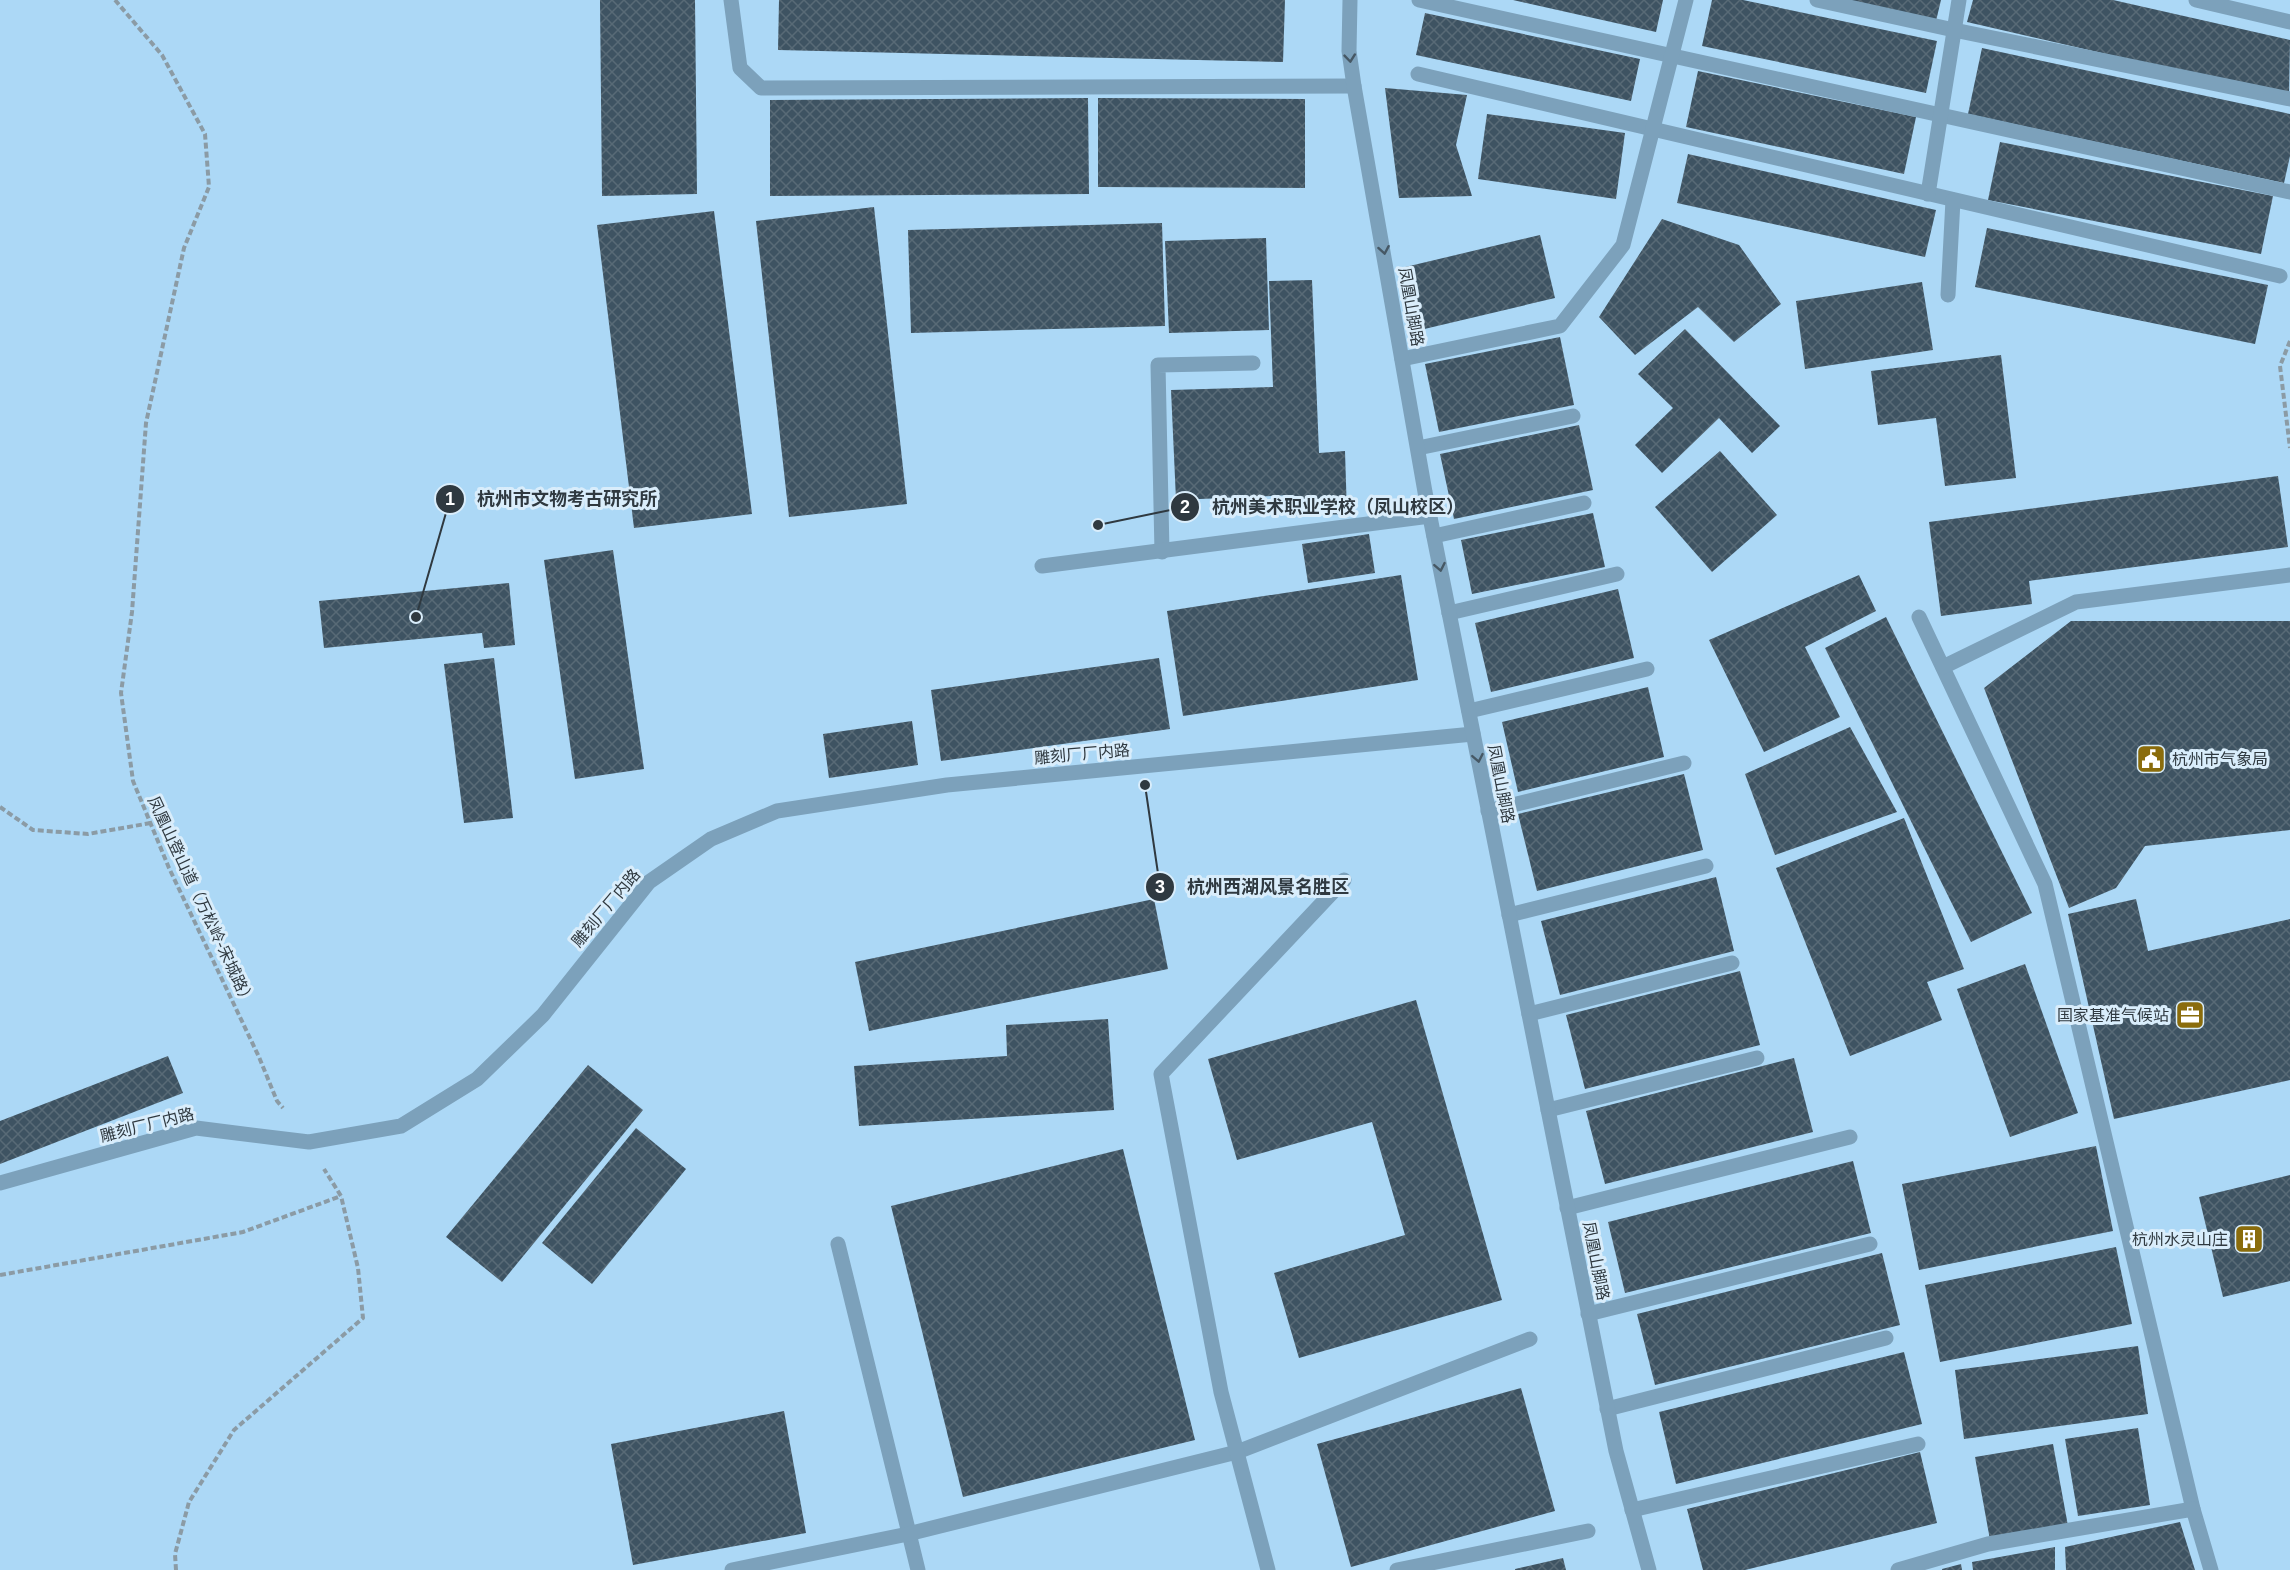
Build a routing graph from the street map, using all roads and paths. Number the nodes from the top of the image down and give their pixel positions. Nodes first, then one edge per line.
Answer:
1 (115, 0) edge
2 (731, 0) edge
3 (1350, 0) edge
4 (1419, 0) edge
5 (1686, 0) edge
6 (1817, 0) edge
7 (1959, 0) edge
8 (2196, 0) edge
9 (2290, 22) edge
10 (1954, 30) junction
11 (1672, 55) junction
12 (1418, 74) dead end
13 (1354, 87) junction
14 (2290, 99) edge
15 (1940, 116) junction
16 (1653, 129) junction
17 (2290, 192) edge
18 (1928, 194) junction
19 (1953, 200) junction
20 (2280, 276) dead end
21 (1948, 295) dead end
22 (2290, 341) edge
23 (1402, 359) junction
24 (1253, 363) dead end
25 (1573, 416) dead end
26 (1418, 448) junction
27 (2290, 448) edge
28 (1584, 503) dead end
29 (1430, 516) junction
30 (1434, 536) junction
31 (1162, 552) junction
32 (1042, 566) dead end
33 (1617, 574) dead end
34 (2290, 575) edge
35 (1449, 613) junction
36 (1919, 617) dead end
37 (1943, 667) junction
38 (1647, 669) dead end
39 (1468, 711) junction
40 (1473, 734) junction
41 (1684, 763) dead end
42 (0, 807) edge
43 (1488, 811) junction
44 (151, 823) junction
45 (1706, 866) dead end
46 (1344, 880) dead end
47 (1509, 915) junction
48 (1732, 963) dead end
49 (1528, 1014) junction
50 (1757, 1058) dead end
51 (1548, 1110) junction
52 (1850, 1137) dead end
53 (309, 1142) junction
54 (0, 1183) edge
55 (340, 1196) junction
56 (1567, 1208) junction
57 (838, 1244) dead end
58 (1870, 1244) dead end
59 (0, 1275) edge
60 (1588, 1314) junction
61 (1886, 1338) dead end
62 (1530, 1339) dead end
63 (1607, 1409) junction
64 (1918, 1444) dead end
65 (1237, 1452) junction
66 (2193, 1509) junction
67 (1632, 1510) junction
68 (1588, 1531) dead end
69 (908, 1534) junction
70 (176, 1570) edge
71 (732, 1570) edge
72 (918, 1570) edge
73 (1268, 1570) edge
74 (1397, 1570) edge
75 (1649, 1570) edge
76 (1898, 1570) edge
77 (2211, 1570) edge

1 - 44 path, 凤凰山登山道（万松岭-宋城路）
2 - 13 street
3 -> 13 street, 凤凰山脚路
4 - 11 street
5 - 11 street
6 - 10 street
7 - 10 street
8 - 9 street
10 - 14 street
10 - 15 street
11 - 15 street
11 - 16 street
12 - 16 street
13 -> 23 street, 凤凰山脚路
15 - 17 street
15 - 18 street
16 - 18 street
16 - 23 street
18 - 19 street
19 - 20 street
19 - 21 street
22 - 27 path
23 - 26 street, 凤凰山脚路
24 - 31 street
25 - 26 street
26 - 29 street, 凤凰山脚路
28 - 30 street
29 - 30 street, 凤凰山脚路
29 - 31 street
30 -> 35 street, 凤凰山脚路
31 - 32 street
33 - 35 street
34 - 37 street
35 - 39 street, 凤凰山脚路
36 - 37 street
37 - 66 street
38 - 39 street
39 - 40 street, 凤凰山脚路
40 -> 43 street, 凤凰山脚路
40 - 53 street, 雕刻厂厂内路
41 - 43 street
42 - 44 path
43 - 47 street, 凤凰山脚路
44 - 53 path, 凤凰山登山道（万松岭-宋城路）
45 - 47 street
46 - 65 street
47 - 49 street, 凤凰山脚路
48 - 49 street
49 - 51 street, 凤凰山脚路
50 - 51 street
51 - 56 street, 凤凰山脚路
52 - 56 street
53 - 54 street, 雕刻厂厂内路
53 - 55 path, 凤凰山登山道（万松岭-宋城路）
55 - 59 path
55 - 70 path, 凤凰山登山道（万松岭-宋城路）
56 - 60 street, 凤凰山脚路
57 - 69 street
58 - 60 street
60 - 63 street, 凤凰山脚路
61 - 63 street
62 - 65 street
63 - 67 street, 凤凰山脚路
64 - 67 street
65 - 69 street
65 - 73 street
66 - 76 street
66 - 77 street
67 - 75 street, 凤凰山脚路
68 - 74 street
69 - 71 street
69 - 72 street

